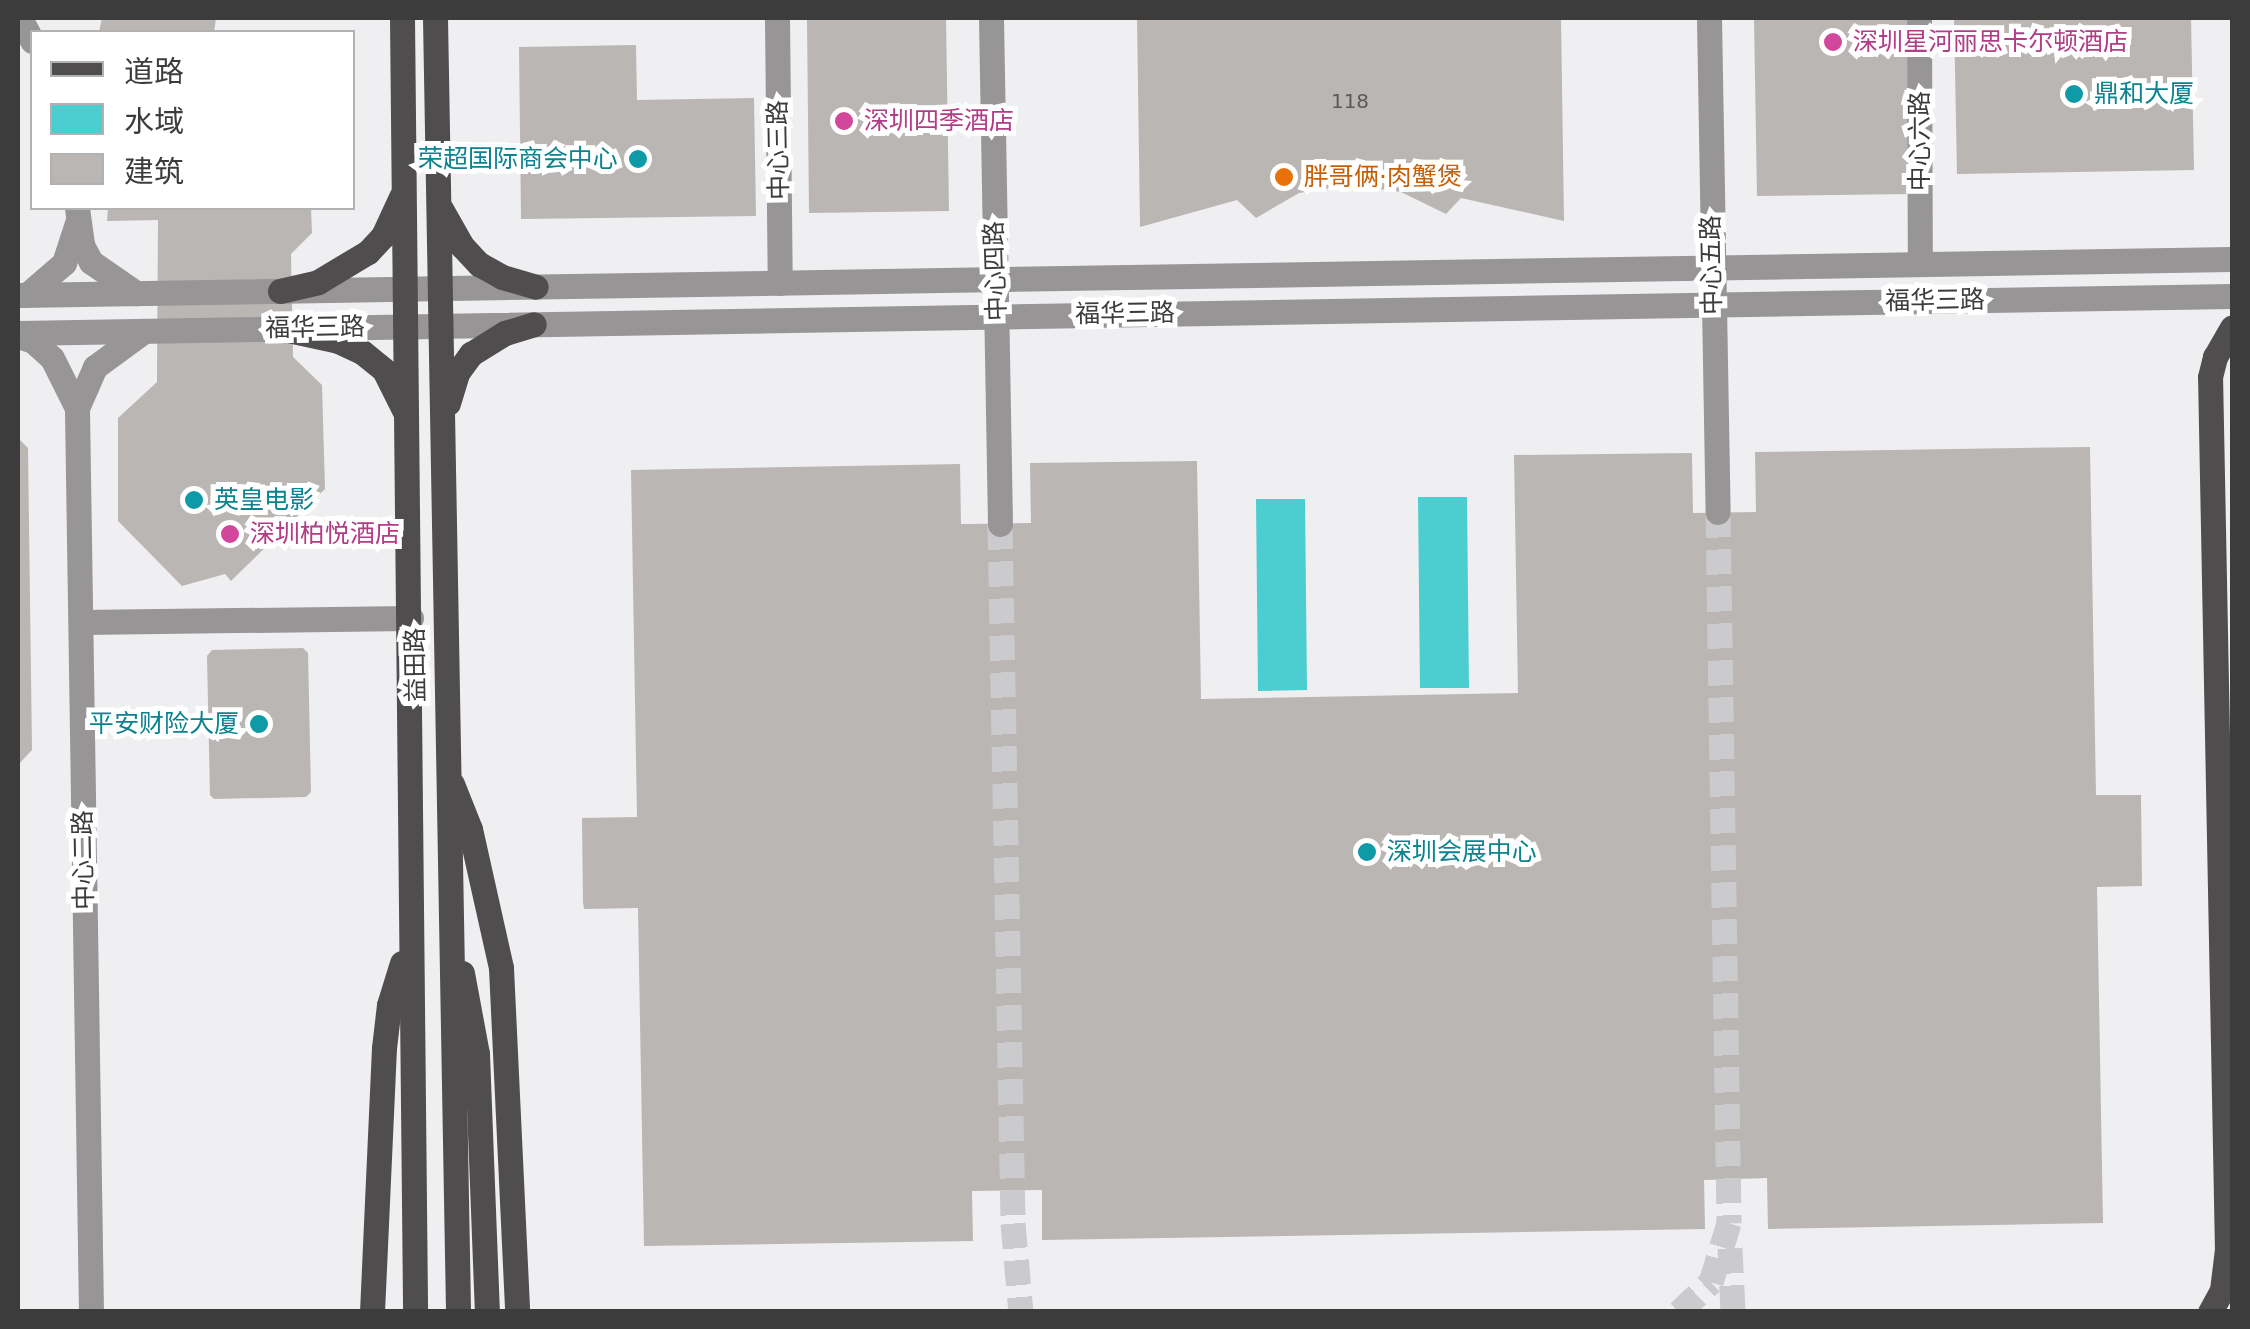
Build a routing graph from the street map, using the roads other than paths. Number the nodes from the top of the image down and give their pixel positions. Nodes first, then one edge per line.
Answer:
1 (402, 18) edge
2 (435, 18) edge
3 (777, 18) edge
4 (991, 18) edge
5 (1709, 18) edge
6 (1919, 18) edge
7 (405, 183) junction
8 (439, 204) junction
9 (77, 215) edge
10 (2232, 259) edge
11 (1920, 264) junction
12 (1712, 268) junction
13 (996, 280) junction
14 (780, 283) junction
15 (536, 287) junction
16 (440, 288) junction
17 (407, 289) junction
18 (280, 291) junction
19 (136, 294) junction
20 (22, 295) edge
21 (2232, 296) edge
22 (1712, 304) junction
23 (997, 316) junction
24 (534, 324) junction
25 (408, 326) junction
26 (441, 326) junction
27 (279, 328) junction
28 (2232, 328) edge
29 (144, 330) junction
30 (18, 334) edge
31 (77, 408) junction
32 (409, 430) junction
33 (442, 432) junction
34 (1718, 512) tunnel mouth
35 (1000, 524) tunnel mouth
36 (411, 618) junction
37 (81, 622) junction
38 (447, 776) junction
39 (2226, 860) edge
40 (410, 945) junction
41 (2232, 980) edge
42 (2223, 1006) junction
43 (465, 1051) junction
44 (91, 1312) edge
45 (372, 1312) edge
46 (414, 1312) edge
47 (458, 1312) edge
48 (486, 1312) edge
49 (517, 1312) edge
50 (2210, 1312) edge

1 - 7 main road, 益田路
2 - 8 main road, 益田路
3 - 14 street, 中心三路
4 - 13 street, 中心四路
5 - 12 street, 中心五路
6 - 11 street, 中心六路
7 - 17 main road, 益田路
7 - 18 main road
8 - 15 main road
8 - 16 main road, 益田路
9 - 19 street
9 - 20 street
10 - 11 street, 福华三路
11 - 12 street, 福华三路
12 - 13 street, 福华三路
12 - 22 street, 中心五路
13 - 14 street, 福华三路
13 - 23 street, 中心四路
14 - 15 street, 福华三路
15 - 16 street, 福华三路
16 - 17 street, 福华三路
16 - 26 main road, 益田路
17 - 18 street, 福华三路
17 - 25 main road, 益田路
18 - 19 street, 福华三路
19 - 20 street, 福华三路
21 - 22 street, 福华三路
22 - 23 street, 福华三路
22 - 34 street, 中心五路
23 - 24 street, 福华三路
23 - 35 street, 中心四路
24 - 26 street, 福华三路
24 - 33 main road
25 - 26 street, 福华三路
25 - 27 street, 福华三路
25 - 32 main road, 益田路
26 - 33 main road, 益田路
27 - 29 street, 福华三路
27 - 32 main road
28 - 39 main road
29 - 30 street, 福华三路
29 - 31 street, 中心二路
30 - 31 street, 中心二路
31 - 37 street, 中心二路
32 - 36 main road, 益田路
33 - 38 main road, 益田路
36 - 37 street
36 - 40 main road, 益田路
37 - 44 street, 中心二路
38 - 43 main road, 益田路
38 - 49 main road
39 - 42 main road
40 - 45 main road
40 - 46 main road, 益田路
41 - 42 main road
42 - 50 main road
43 - 47 main road, 益田路
43 - 48 main road

